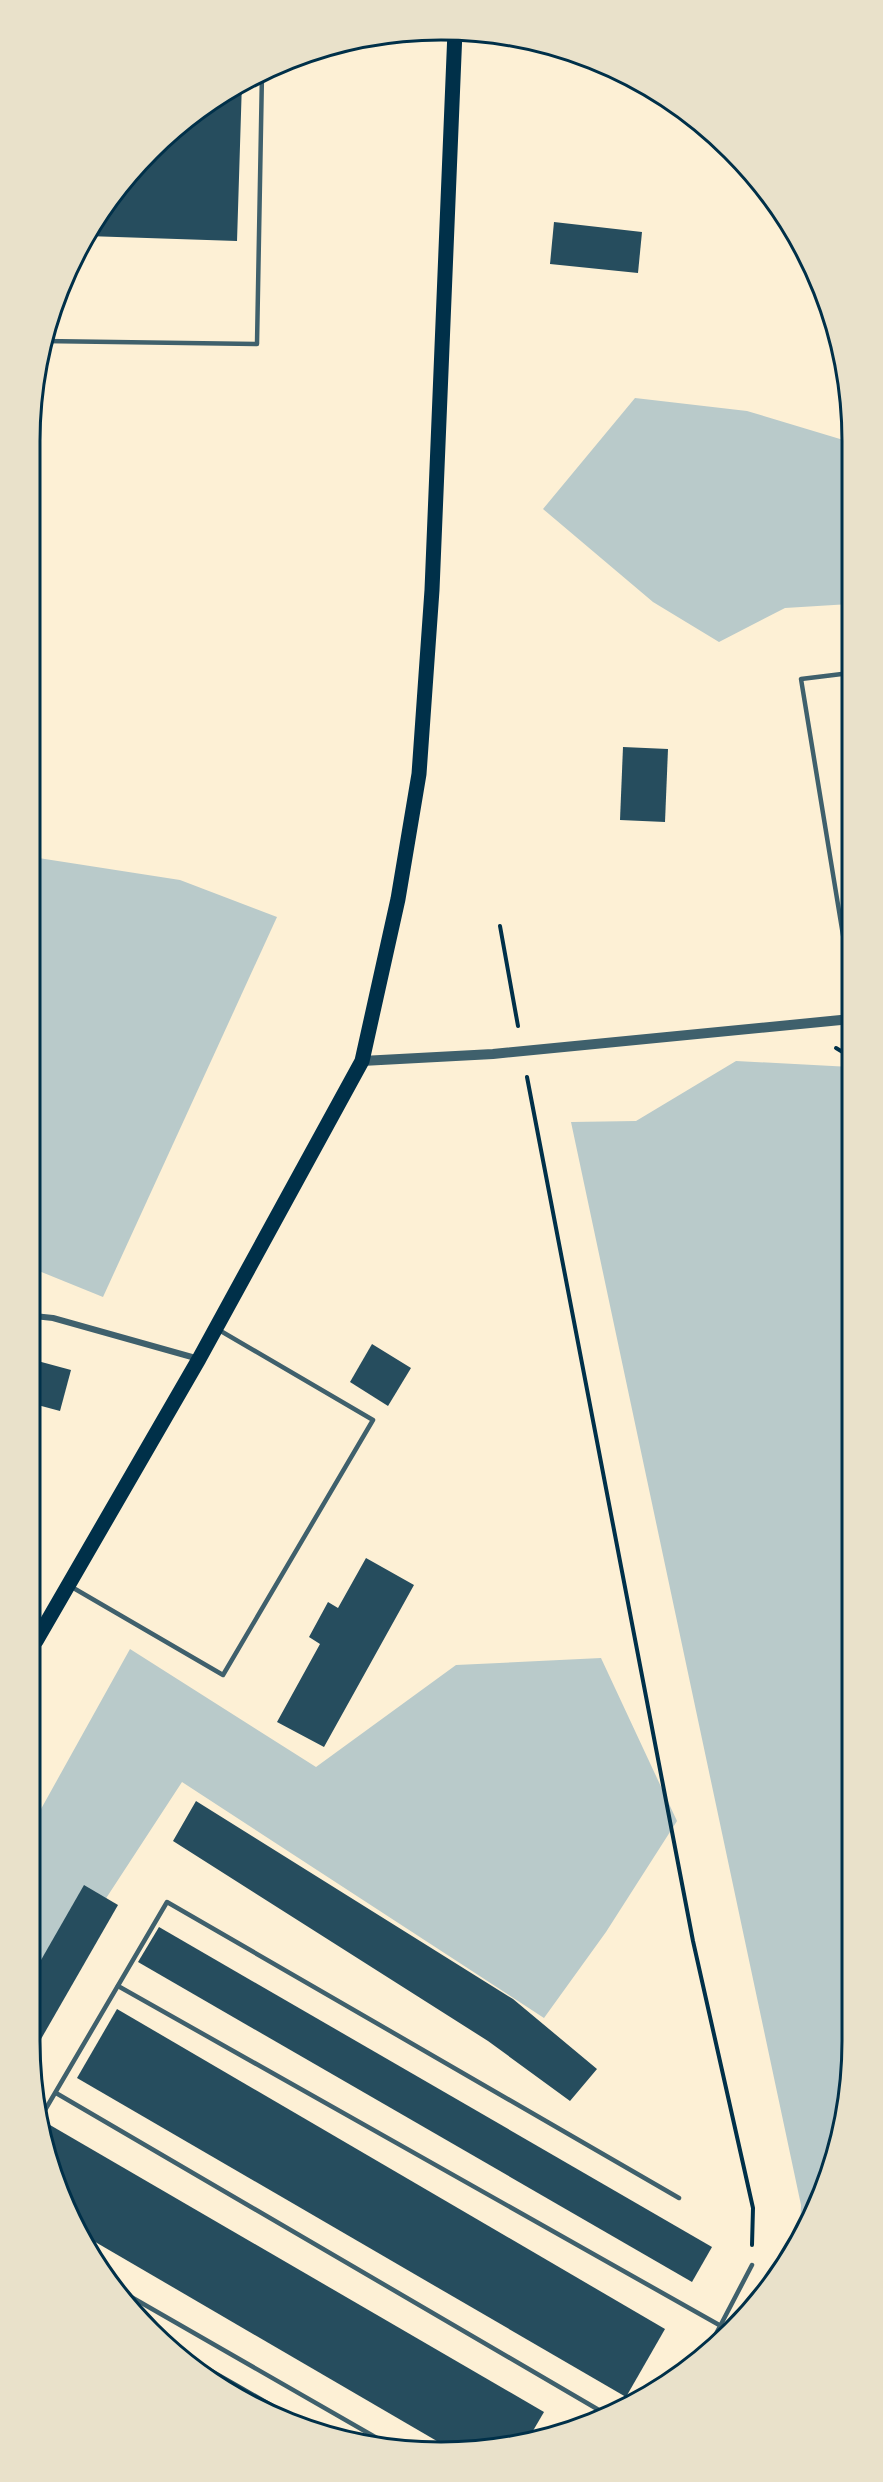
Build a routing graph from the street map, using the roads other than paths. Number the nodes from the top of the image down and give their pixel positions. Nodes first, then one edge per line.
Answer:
1 (455, 40) edge
2 (262, 83) edge
3 (53, 341) edge
4 (842, 674) edge
5 (842, 929) edge
6 (842, 1020) edge
7 (362, 1061) junction
8 (40, 1317) edge
9 (216, 1328) junction
10 (199, 1359) junction
11 (68, 1584) junction
12 (40, 1634) edge
13 (118, 1986) junction
14 (56, 2093) junction
15 (46, 2108) edge
16 (679, 2198) dead end
17 (752, 2265) road end
18 (135, 2299) edge
19 (720, 2326) junction
20 (717, 2331) edge
21 (598, 2410) edge
22 (372, 2435) edge

1 - 7 main road
2 - 3 lane
4 - 5 lane
6 - 7 street
7 - 9 main road
8 - 10 street
9 - 10 main road
9 - 11 lane
10 - 11 main road
11 - 12 main road
13 - 14 lane
13 - 16 lane
13 - 19 lane
14 - 15 lane
14 - 21 lane
17 - 19 lane
18 - 22 lane
19 - 20 lane

